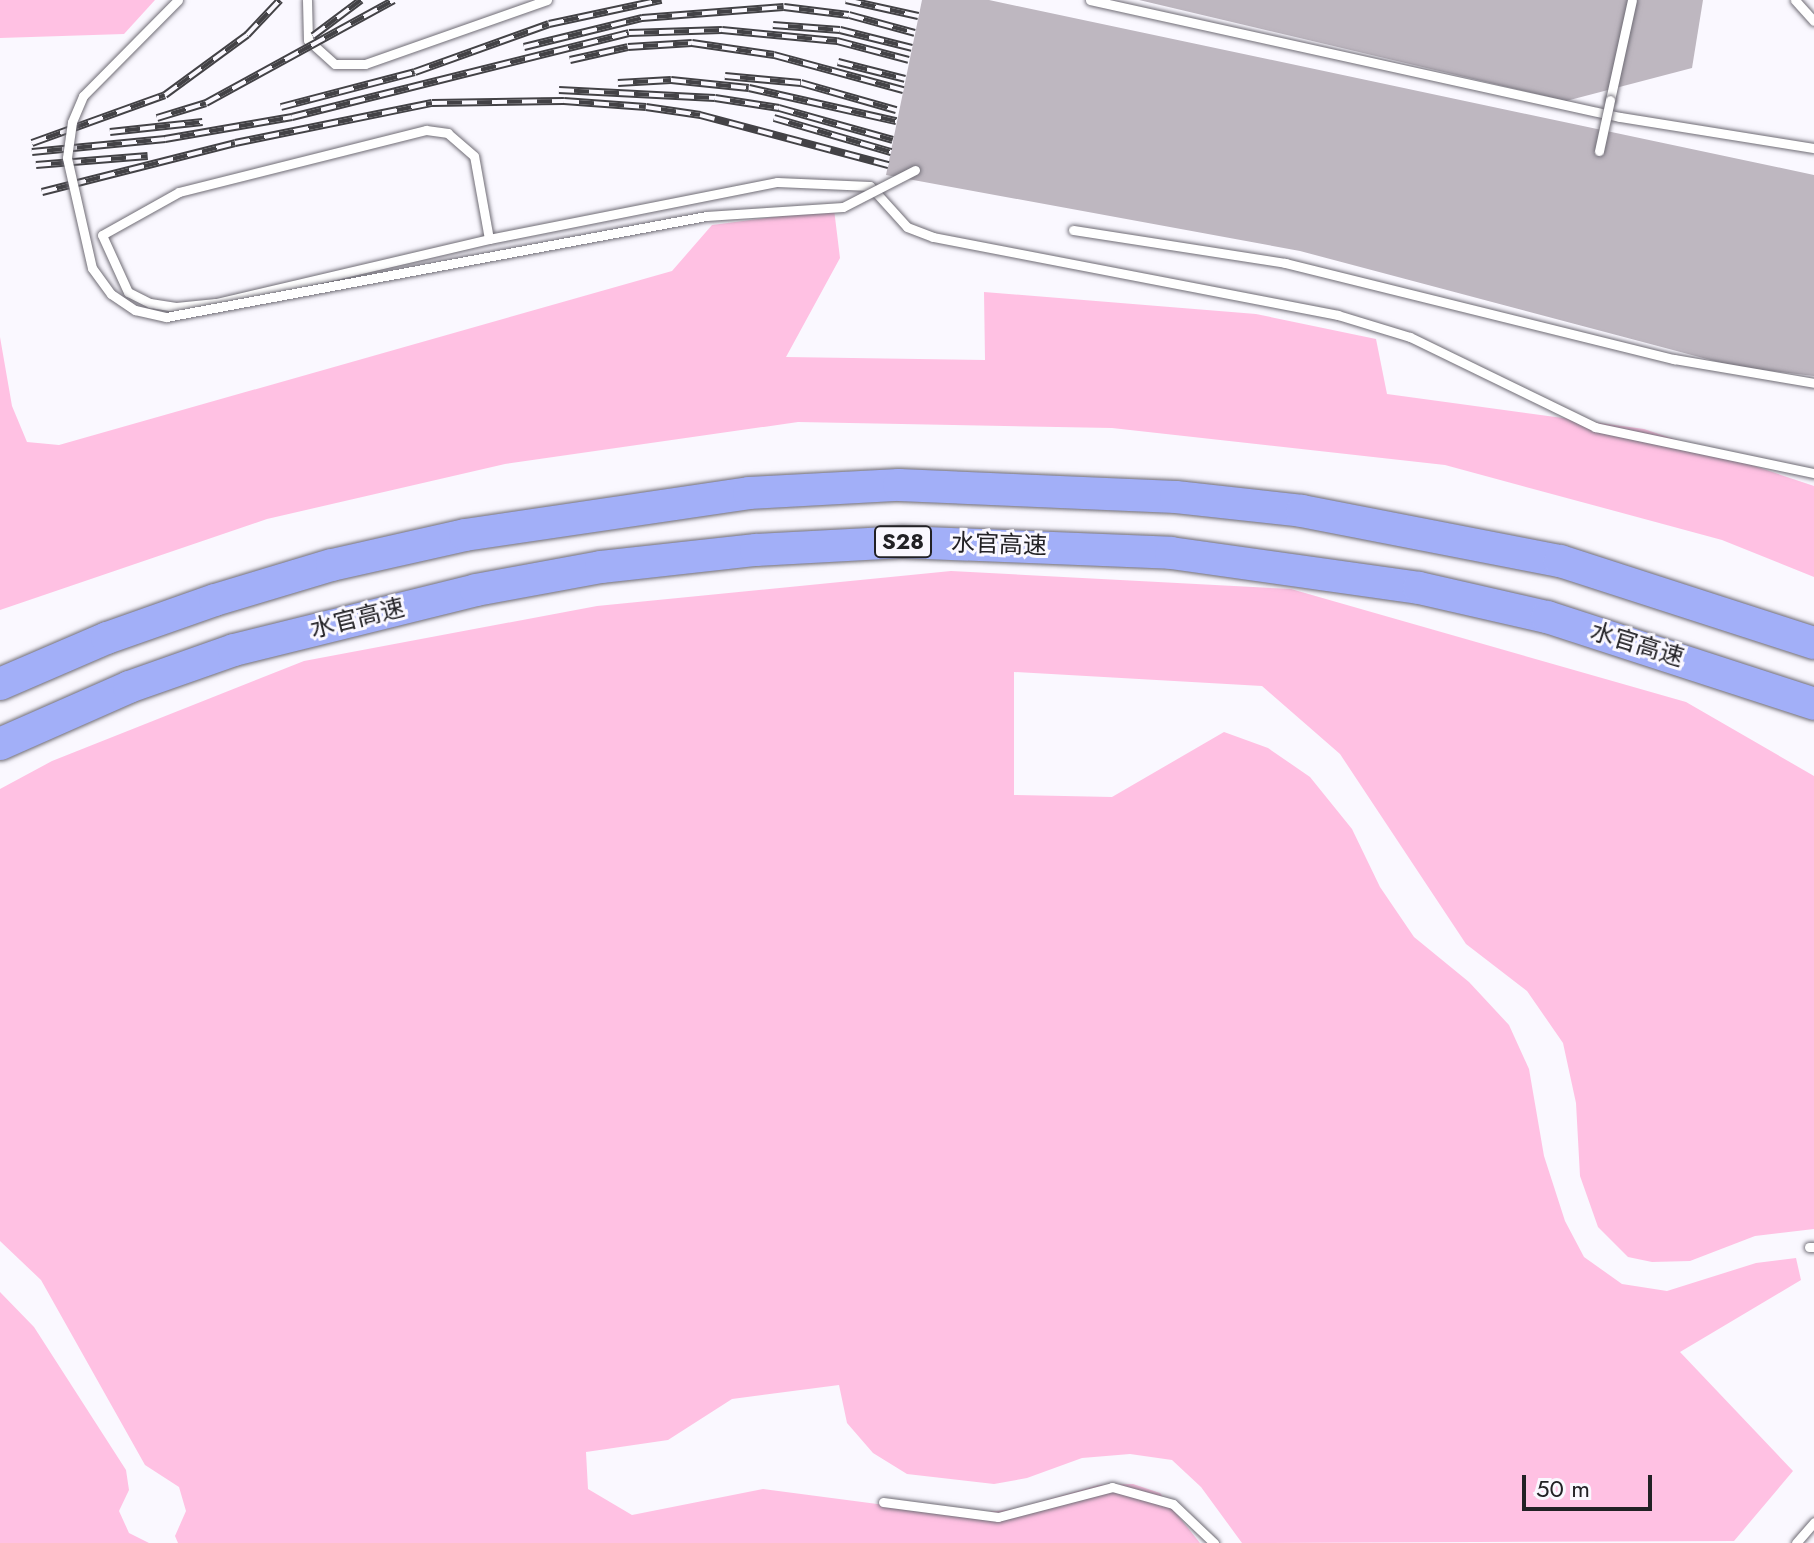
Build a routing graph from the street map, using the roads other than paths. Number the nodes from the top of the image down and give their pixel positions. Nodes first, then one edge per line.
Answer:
1 (178, 0) edge
2 (307, 0) edge
3 (547, 0) edge
4 (1090, 0) edge
5 (1632, 0) edge
6 (1795, 0) edge
7 (1814, 21) edge
8 (1814, 148) edge
9 (1597, 162) dead end
10 (915, 170) dead end
11 (1073, 230) dead end
12 (489, 239) junction
13 (1814, 383) edge
14 (1814, 473) edge
15 (1814, 643) edge
16 (0, 684) edge
17 (1807, 704) edge
18 (0, 744) edge
19 (883, 1502) dead end
20 (1814, 1522) edge
21 (1214, 1543) edge
22 (1796, 1543) edge

1 - 10 lane, bridge
2 - 3 lane
4 - 8 lane
5 - 9 lane, bridge
6 - 7 lane
11 - 13 lane
12 - 12 lane
12 - 14 lane
15 - 16 highway
17 - 18 highway, 水官高速 / S28
19 - 21 lane
20 - 22 lane

